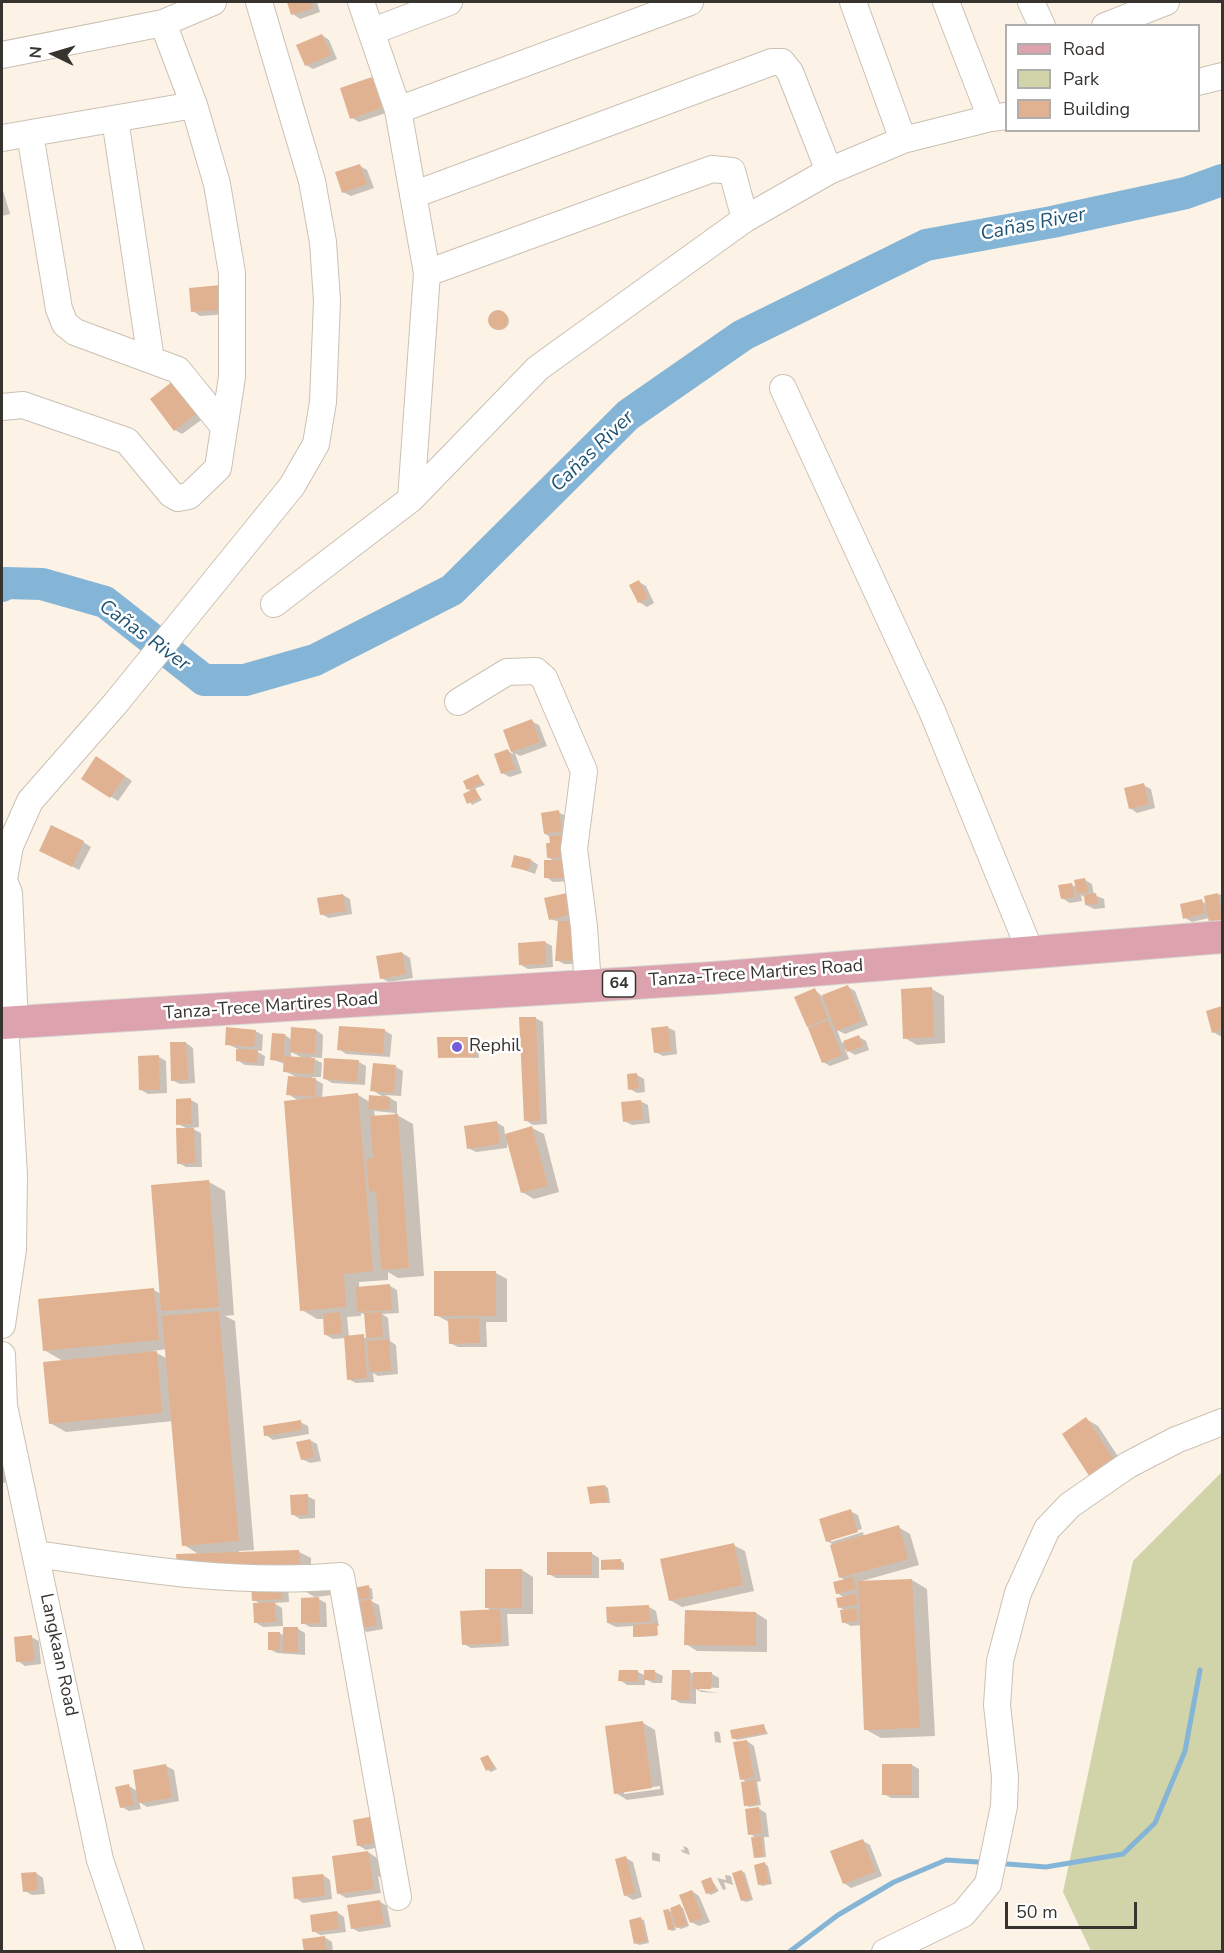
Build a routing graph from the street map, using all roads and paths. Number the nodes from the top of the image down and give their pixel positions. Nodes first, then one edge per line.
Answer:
1 (213, 2) edge
2 (259, 2) edge
3 (361, 2) edge
4 (449, 2) edge
5 (690, 2) edge
6 (853, 2) edge
7 (946, 2) edge
8 (1031, 2) edge
9 (1166, 2) edge
10 (163, 23) junction
11 (1041, 24) edge
12 (1110, 24) edge
13 (373, 31) junction
14 (2, 55) edge
15 (1222, 75) edge
16 (1200, 81) edge
17 (194, 105) junction
18 (398, 110) junction
19 (999, 117) edge
20 (115, 119) junction
21 (30, 134) junction
22 (2, 138) edge
23 (903, 140) junction
24 (829, 171) junction
25 (413, 195) junction
26 (745, 219) junction
27 (426, 273) junction
28 (151, 360) junction
29 (783, 388) dead end
30 (2, 407) edge
31 (224, 427) junction
32 (411, 499) junction
33 (274, 603) dead end
34 (458, 702) dead end
35 (3, 886) edge
36 (1222, 937) edge
37 (1031, 953) junction
38 (8, 984) edge
39 (588, 986) junction
40 (7, 1023) edge
41 (2, 1325) edge
42 (2, 1355) edge
43 (1222, 1422) edge
44 (36, 1554) junction
45 (398, 1897) dead end
46 (131, 1952) edge
47 (885, 1952) edge

1 - 10 street
2 - 35 street
3 - 13 street
4 - 13 street
5 - 18 street
6 - 23 street
7 - 19 street
8 - 11 street
9 - 12 street
10 - 14 street
10 - 17 street
13 - 18 street
15 - 16 street
17 - 20 street
17 - 31 street
18 - 25 street
19 - 23 street
20 - 21 street
20 - 28 street
21 - 22 street
21 - 28 street
23 - 24 street
24 - 25 street
24 - 26 street
25 - 27 street
26 - 27 street
26 - 32 street
27 - 32 street
28 - 31 street
29 - 37 street
30 - 31 street
32 - 33 street
34 - 39 street
35 - 38 street
36 - 37 main road, Tanza-Trece Martires Road / 64
37 - 39 main road, Tanza-Trece Martires Road / 64
38 - 40 street
39 - 40 main road, Tanza-Trece Martires Road / 64
40 - 41 street
42 - 44 street, Langkaan Road
43 - 47 street
44 - 45 street
44 - 46 street, Langkaan Road

